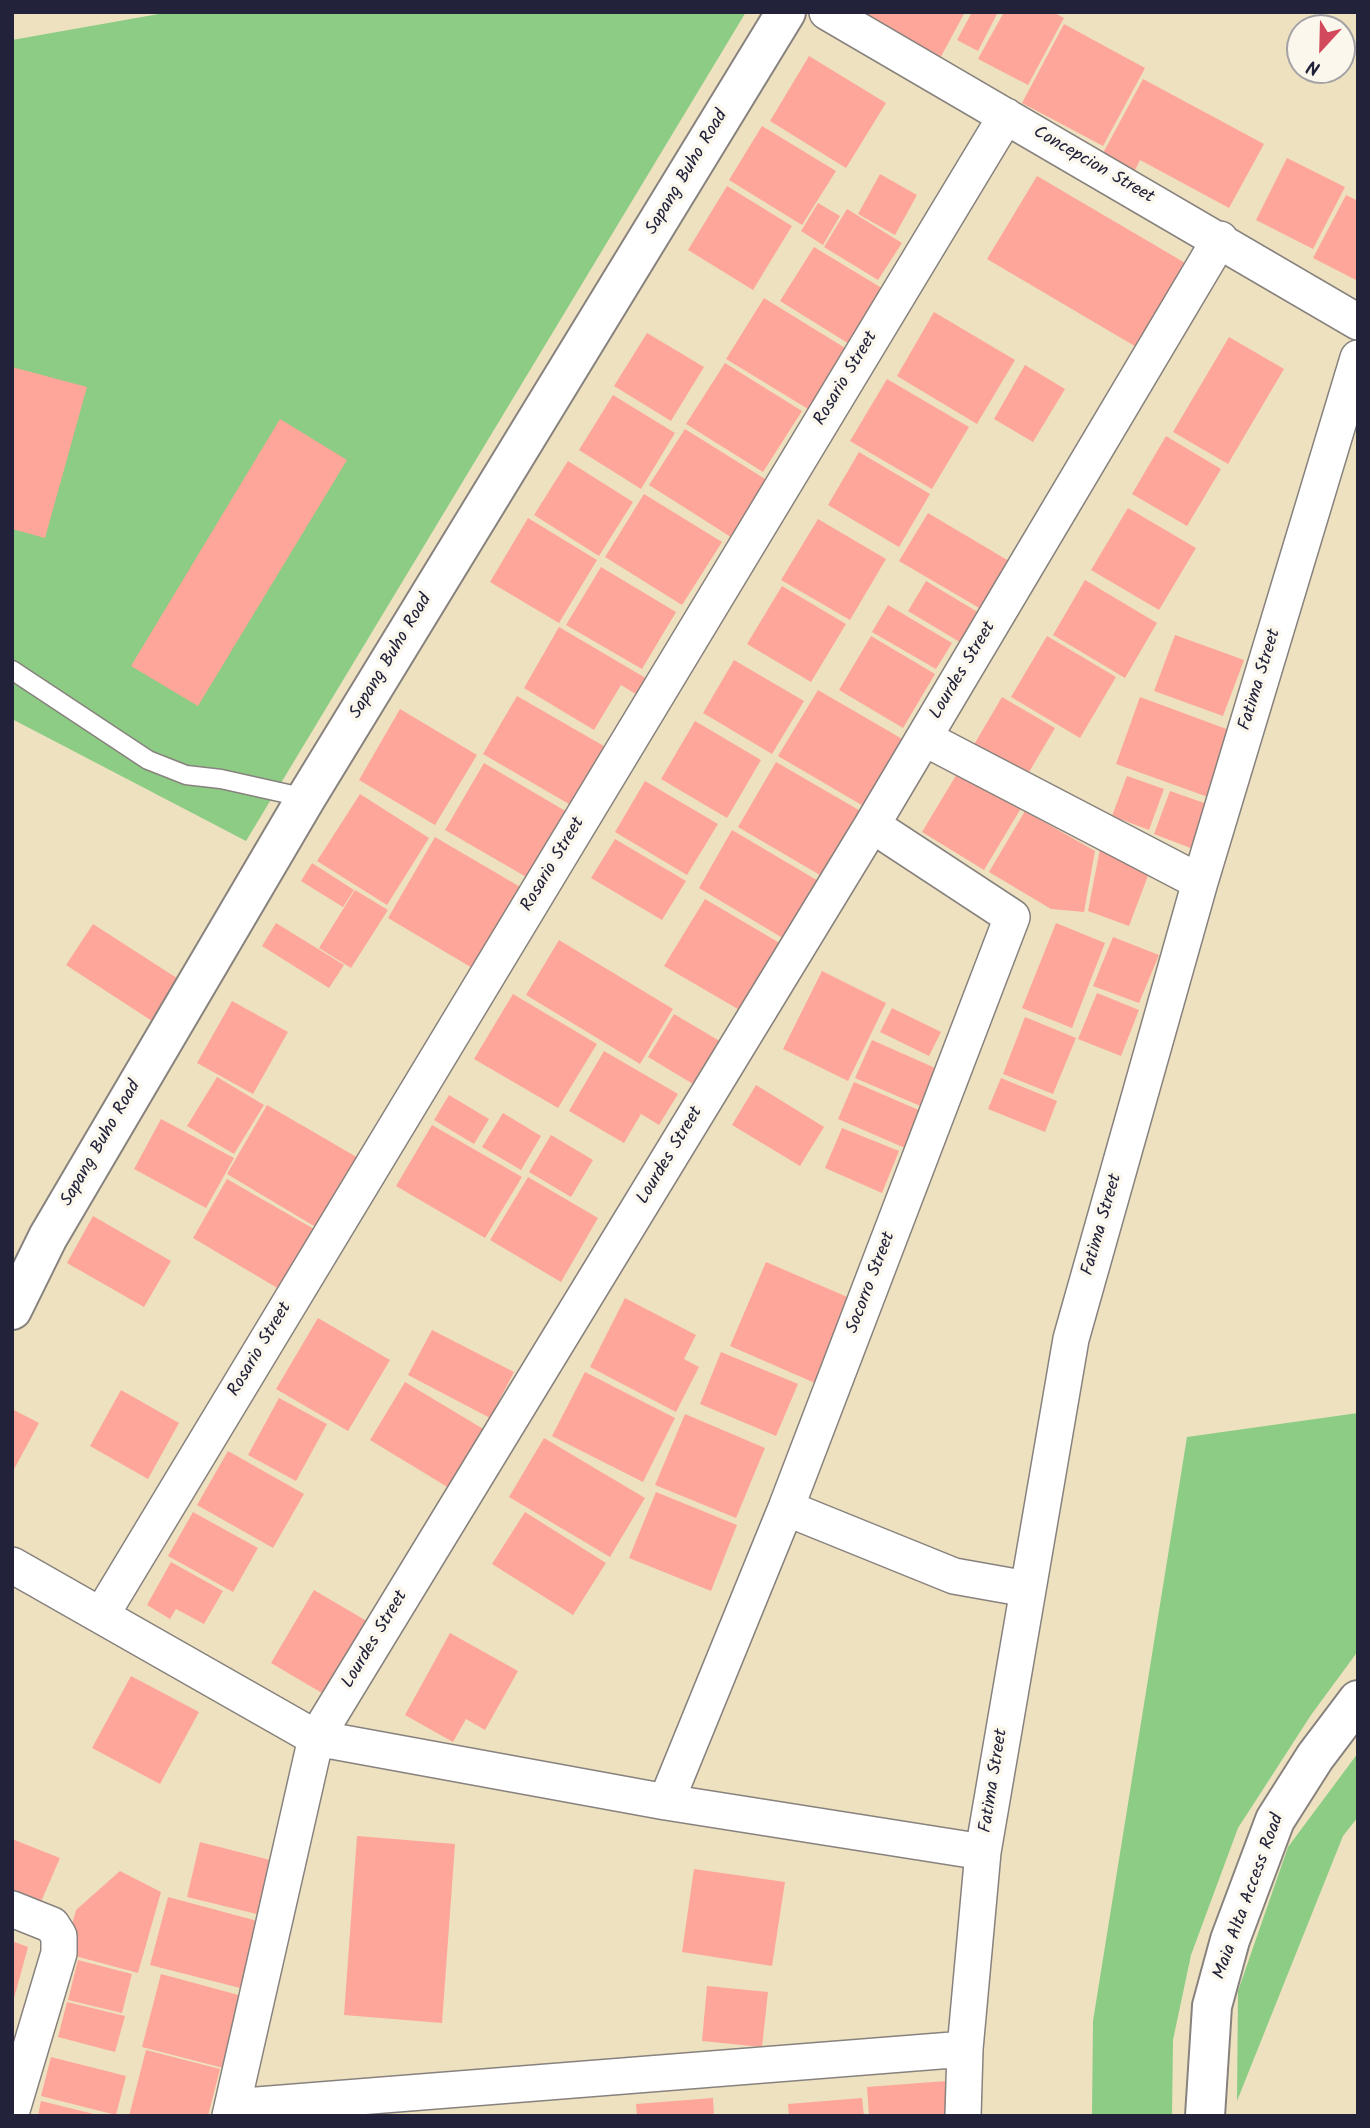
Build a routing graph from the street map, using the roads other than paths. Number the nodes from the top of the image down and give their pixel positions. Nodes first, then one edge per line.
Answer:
1 (786, 12) edge
2 (827, 12) edge
3 (1006, 116) junction
4 (1220, 239) junction
5 (1358, 321) edge
6 (1358, 358) edge
7 (12, 670) edge
8 (924, 737) junction
9 (306, 798) junction
10 (872, 825) junction
11 (1200, 882) junction
12 (12, 1310) edge
13 (786, 1508) junction
14 (12, 1565) edge
15 (1027, 1589) junction
16 (102, 1614) junction
17 (1358, 1700) edge
18 (316, 1738) junction
19 (666, 1802) junction
20 (983, 1852) junction
21 (12, 1909) edge
22 (965, 2049) junction
23 (12, 2110) edge
24 (231, 2111) edge
25 (963, 2116) edge
26 (1205, 2116) edge

1 - 9 street, Sapang Buho Road
2 - 3 street, Concepcion Street
3 - 4 street, Concepcion Street
3 - 16 street, Rosario Street
4 - 5 street, Concepcion Street
4 - 8 street, Lourdes Street
6 - 11 street, Fatima Street
7 - 9 lane
8 - 10 street, Lourdes Street
8 - 11 street
9 - 12 street, Sapang Buho Road
10 - 13 street, Socorro Street
10 - 18 street, Lourdes Street
11 - 15 street, Fatima Street
13 - 15 street
13 - 19 street, Socorro Street
14 - 16 street
15 - 20 street, Fatima Street
16 - 18 street
17 - 26 street, Maia Alta Access Road
18 - 19 street
18 - 24 street, Lourdes Street
19 - 20 street
20 - 22 street, Fatima Street
21 - 23 street
22 - 24 street
22 - 25 street, Fatima Street

